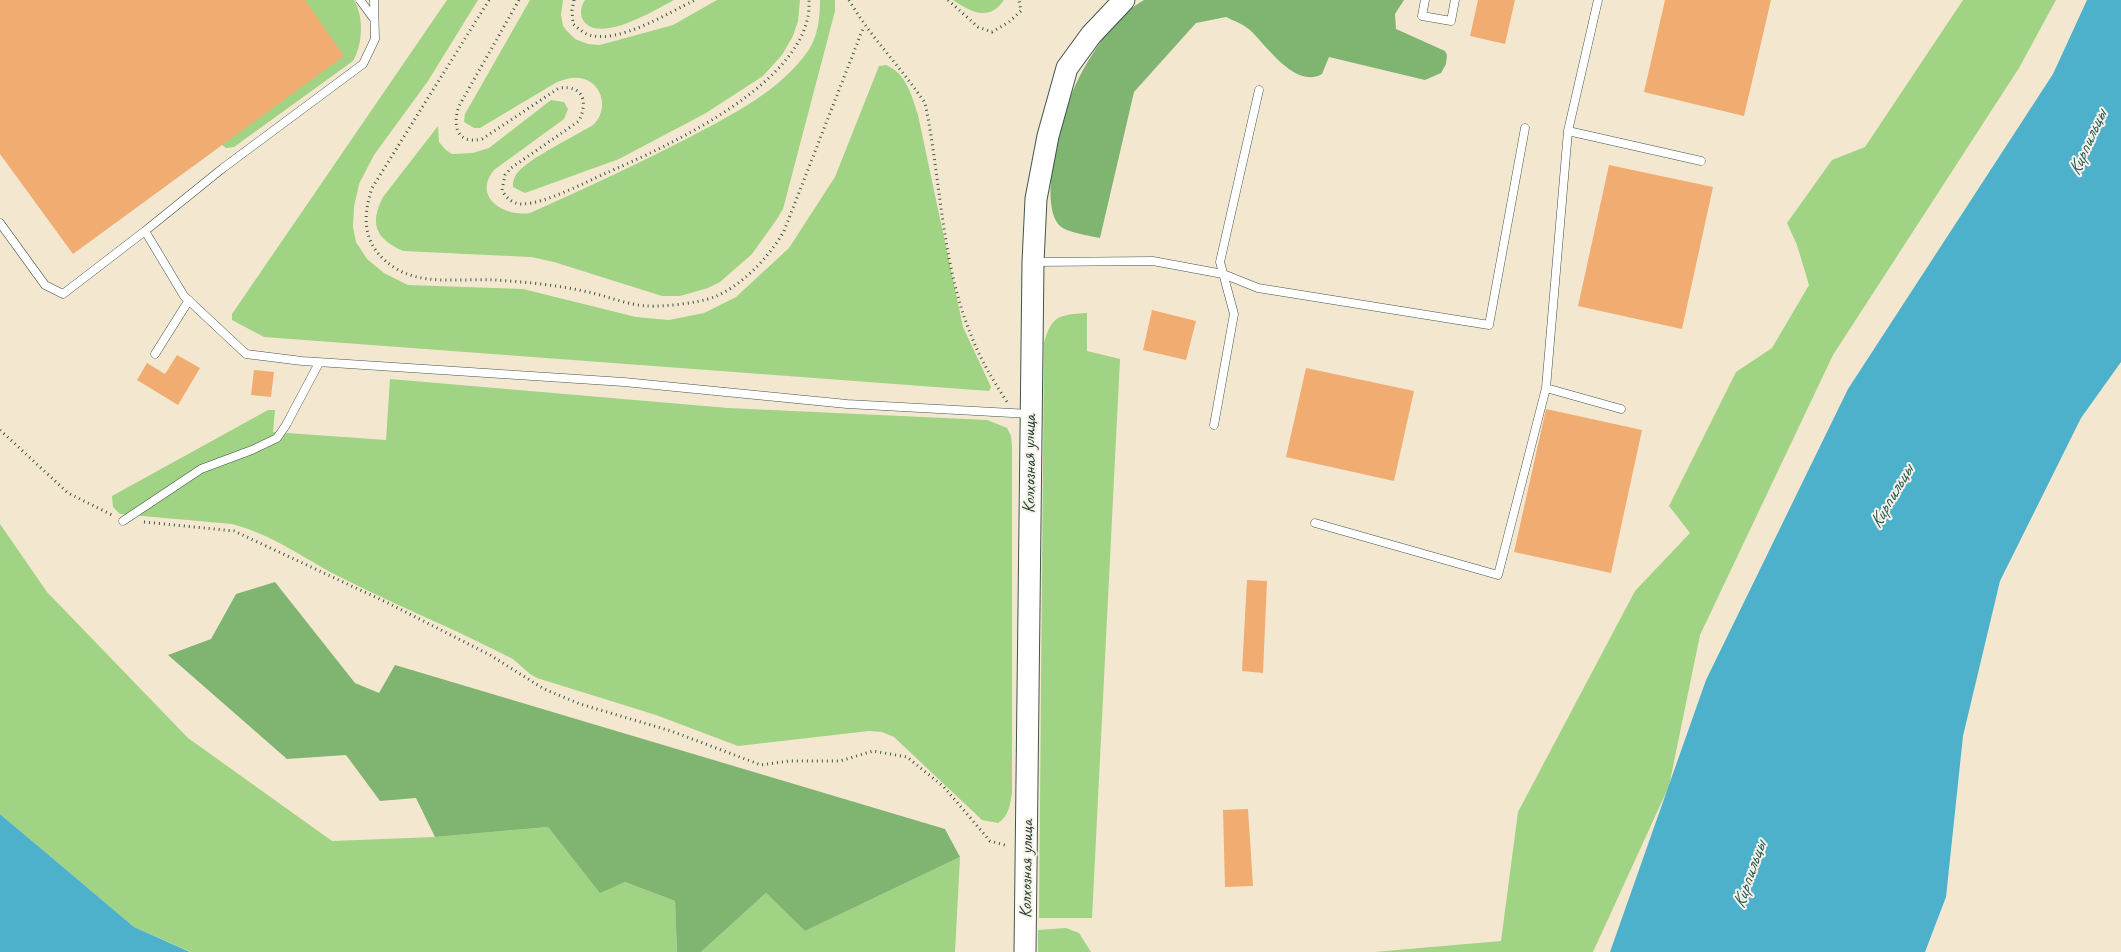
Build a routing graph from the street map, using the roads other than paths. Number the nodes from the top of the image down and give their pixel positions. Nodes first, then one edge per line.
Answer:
1 (360, 0) edge
2 (374, 0) edge
3 (1124, 0) edge
4 (1424, 0) edge
5 (1455, 0) edge
6 (1598, 0) edge
7 (374, 19) junction
8 (1259, 90) dead end
9 (1525, 128) dead end
10 (1568, 130) junction
11 (1701, 161) dead end
12 (0, 223) edge
13 (145, 231) junction
14 (1033, 262) junction
15 (1223, 274) junction
16 (189, 300) junction
17 (155, 354) dead end
18 (319, 362) junction
19 (1546, 388) junction
20 (1621, 409) dead end
21 (1023, 413) junction
22 (1214, 425) dead end
23 (124, 521) road end
24 (1315, 523) dead end
25 (1025, 952) edge

1 - 7 lane
2 - 7 lane
3 - 14 main road, Колхозная улица
4 - 5 lane
6 - 10 lane
7 - 13 lane
8 - 15 lane
9 - 15 lane
10 - 11 lane
10 - 19 lane
12 - 13 lane
13 - 16 lane
14 - 15 lane
14 - 21 main road, Колхозная улица
15 - 22 lane
16 - 17 lane
16 - 18 lane
18 - 21 lane
18 - 23 lane
19 - 20 lane
19 - 24 lane
21 - 25 main road, Колхозная улица

